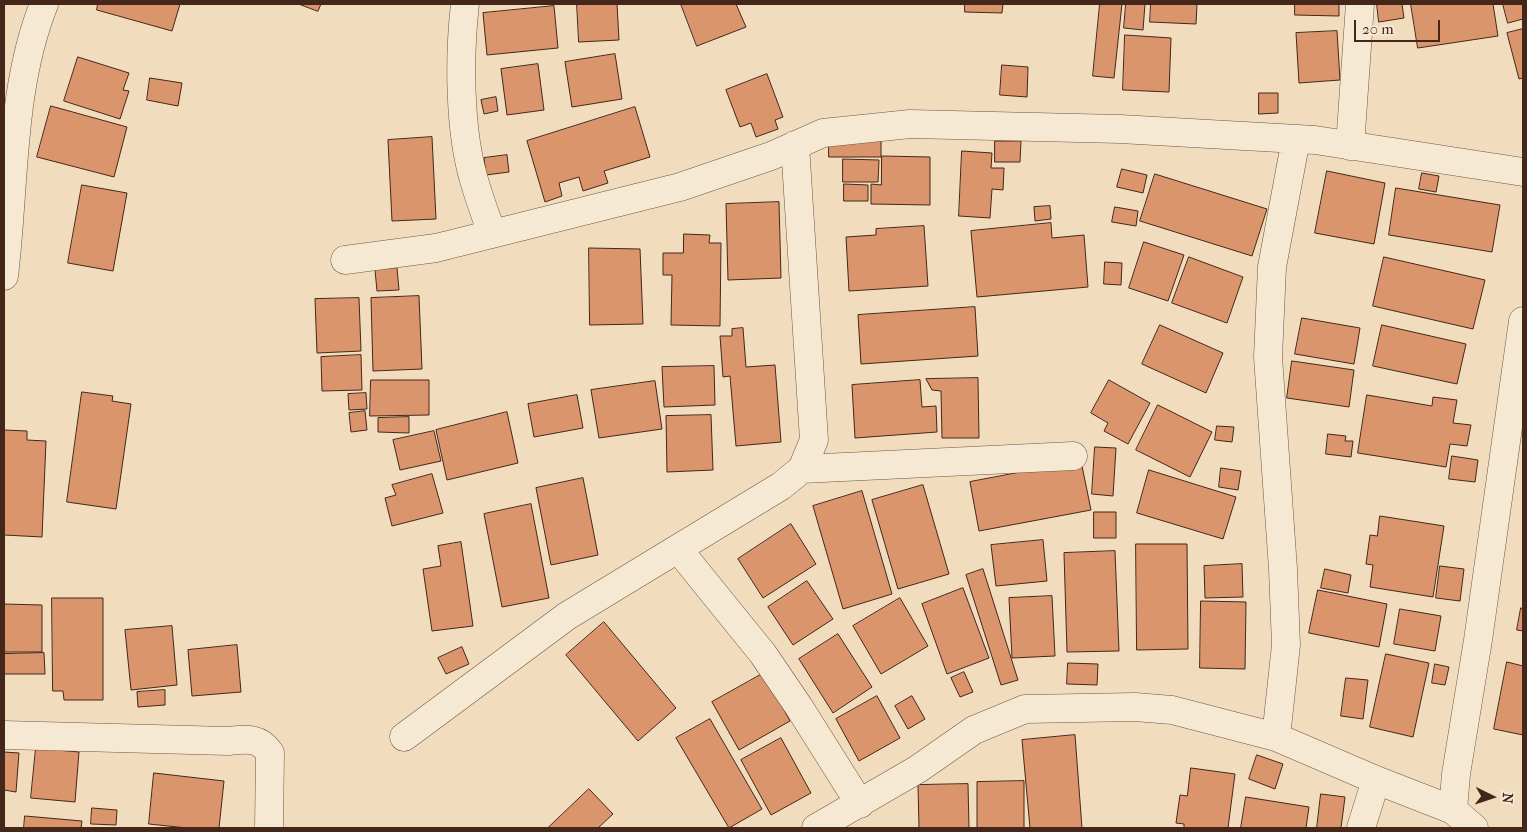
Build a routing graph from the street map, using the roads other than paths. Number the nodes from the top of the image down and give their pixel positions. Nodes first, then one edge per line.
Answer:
1 (44, 4) edge
2 (465, 4) edge
3 (1360, 4) edge
4 (1296, 139) junction
5 (795, 145) junction
6 (1350, 146) junction
7 (1523, 172) edge
8 (492, 234) junction
9 (345, 260) dead end
10 (4, 276) edge
11 (1523, 321) edge
12 (1073, 456) dead end
13 (802, 469) junction
14 (1513, 472) edge
15 (678, 550) junction
16 (4, 734) edge
17 (404, 737) dead end
18 (1276, 737) junction
19 (1376, 780) junction
20 (860, 804) junction
21 (1453, 810) junction
22 (269, 828) edge
23 (816, 828) edge
24 (1361, 828) edge
25 (1474, 828) edge

1 - 10 street
2 - 8 street
3 - 6 street
4 - 5 street
4 - 6 street
4 - 18 street
5 - 8 street
5 - 13 street
6 - 7 street
8 - 9 street
11 - 14 street
12 - 13 street
13 - 15 street
14 - 21 street
15 - 17 street
15 - 20 street
16 - 22 street
18 - 19 street
18 - 20 street
19 - 21 street
19 - 24 street
20 - 23 street
21 - 25 street

